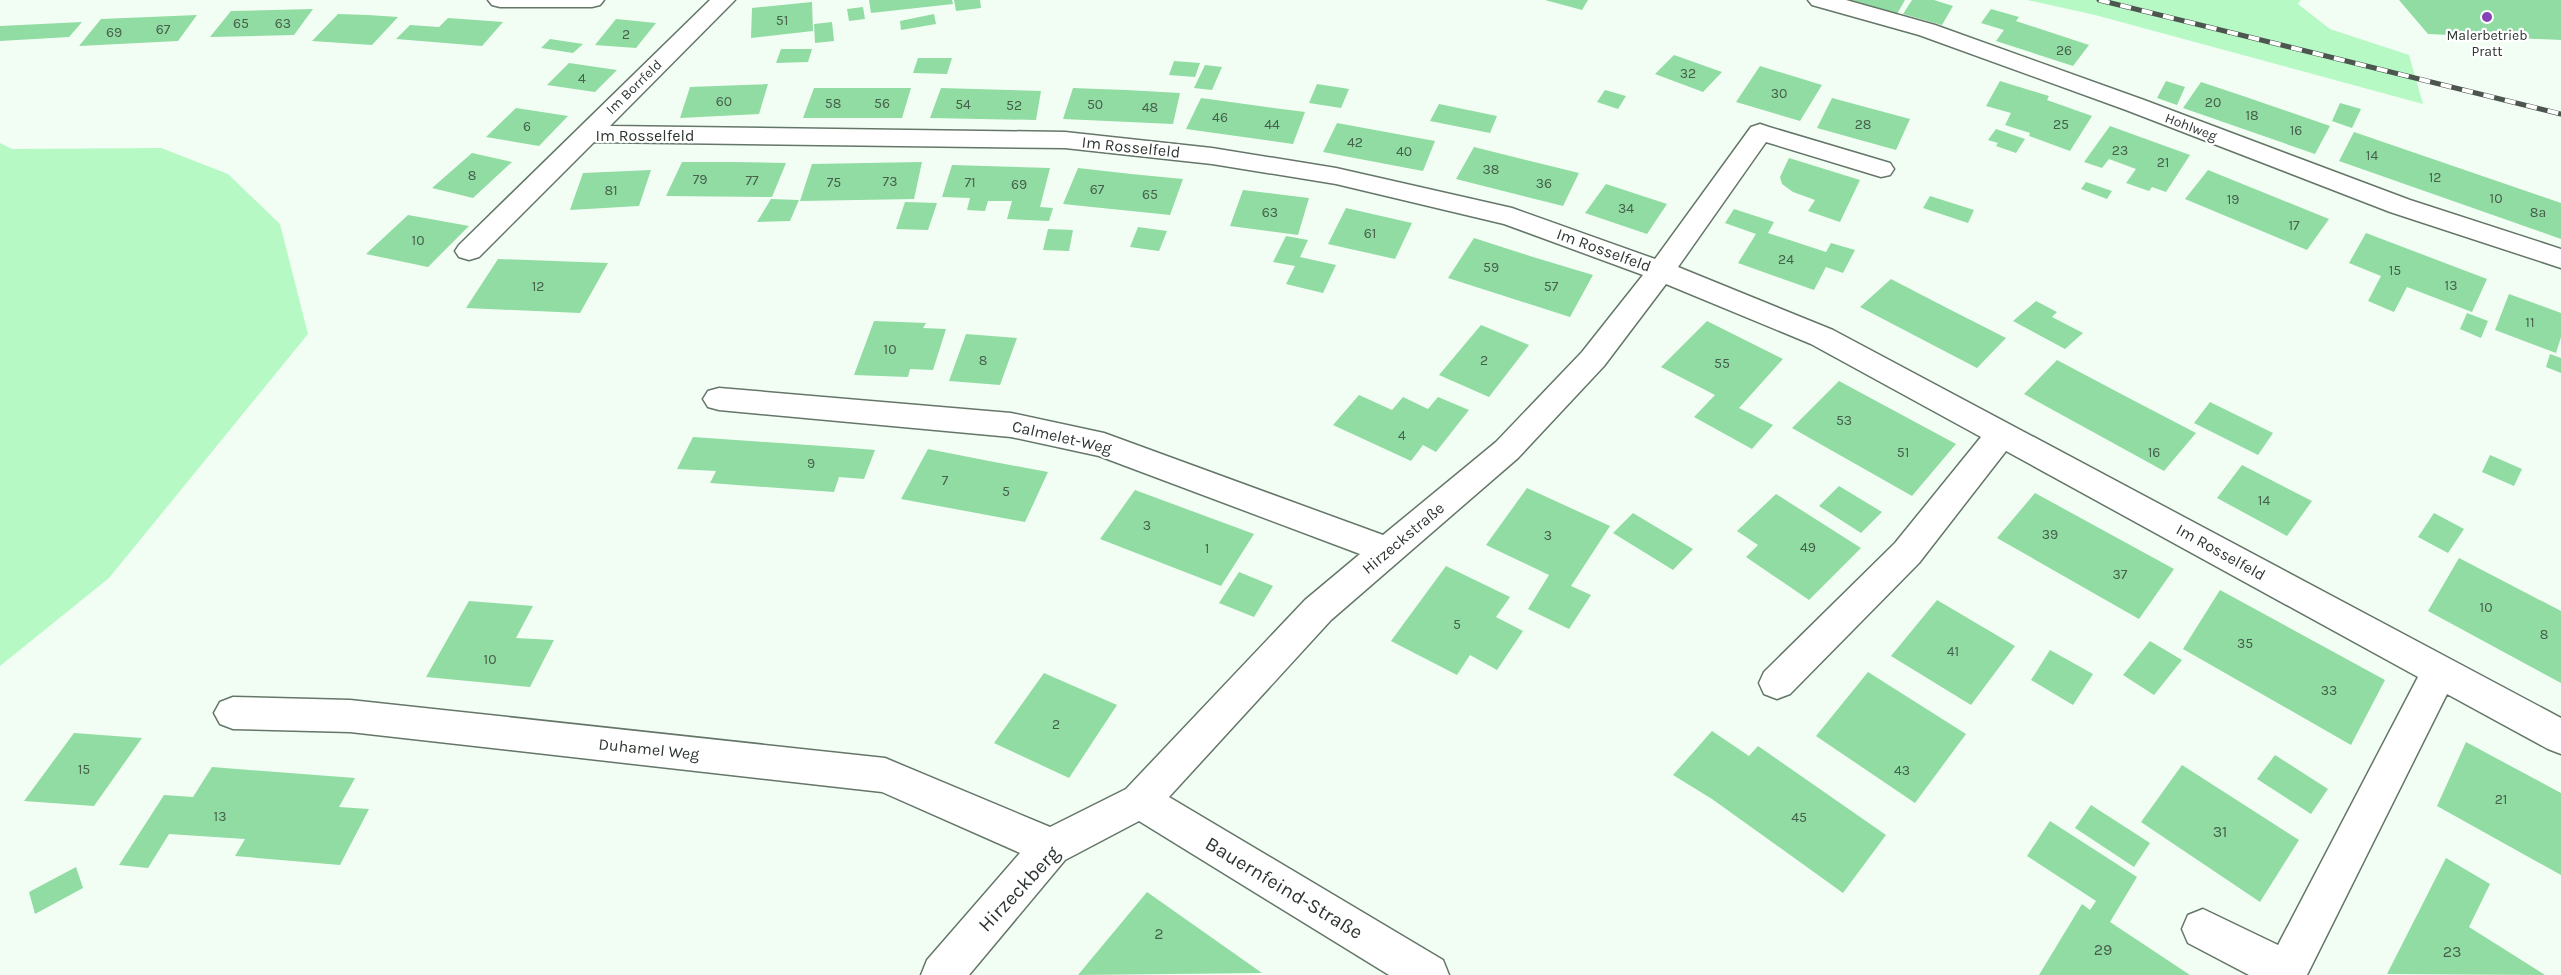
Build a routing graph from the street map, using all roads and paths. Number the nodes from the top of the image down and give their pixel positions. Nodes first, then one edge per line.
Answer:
1 (500, 0) edge
2 (592, 0) edge
3 (723, 0) edge
4 (1820, 0) edge
5 (585, 134) junction
6 (1881, 169) dead end
7 (469, 251) dead end
8 (2561, 259) edge
9 (1660, 271) junction
10 (719, 399) dead end
11 (2002, 433) junction
12 (1388, 551) junction
13 (2440, 671) junction
14 (1777, 683) dead end
15 (233, 713) dead end
16 (2561, 737) edge
17 (1140, 801) junction
18 (1051, 848) junction
19 (2203, 929) dead end
20 (2285, 974) edge
21 (942, 975) edge
22 (1428, 975) edge

1 - 2 street
3 - 5 street, Im Borrfeld
4 - 8 street, Hohlweg
5 - 7 street, Im Borrfeld
5 - 9 street, Im Rosselfeld
6 - 9 street, Im Rosselfeld
9 - 11 street, Im Rosselfeld
9 - 12 street, Hirzeckstraße
10 - 12 street, Calmelet-Weg
11 - 13 street, Im Rosselfeld
11 - 14 street
12 - 17 street, Hirzeckstraße
13 - 16 street, Im Rosselfeld
13 - 20 street
15 - 18 street, Duhamel Weg
17 - 18 street, Hirzeckberg
17 - 22 street, Bauernfeind-Straße
18 - 21 street, Hirzeckberg
19 - 20 street

